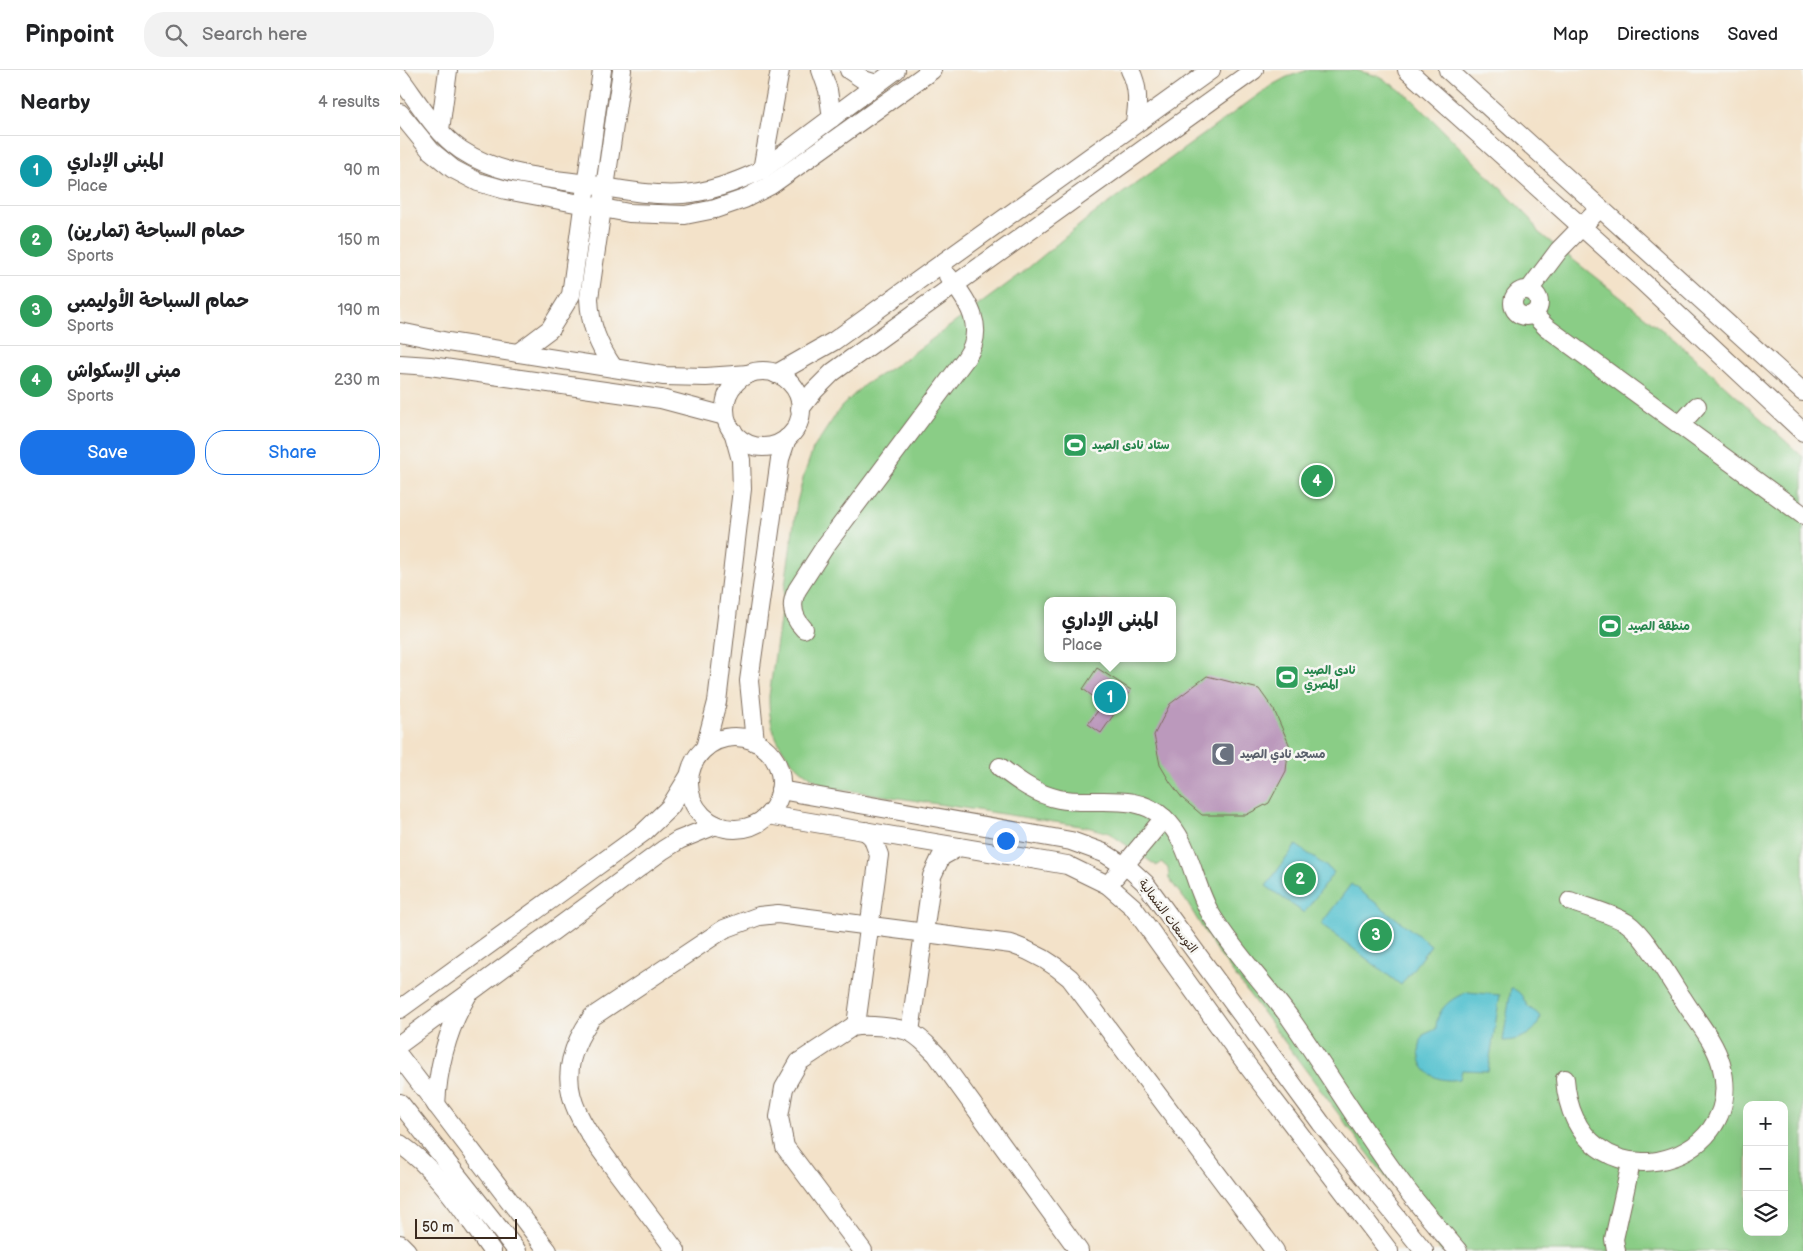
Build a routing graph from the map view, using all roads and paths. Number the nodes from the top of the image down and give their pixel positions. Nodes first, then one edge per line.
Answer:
1 (448, 70) edge
2 (602, 70) edge
3 (622, 70) edge
4 (780, 70) edge
5 (849, 70) edge
6 (896, 70) edge
7 (932, 70) edge
8 (1130, 70) edge
9 (1211, 70) edge
10 (1254, 70) edge
11 (1407, 70) edge
12 (1448, 70) edge
13 (827, 72) edge
14 (400, 78) edge
15 (876, 84) junction
16 (400, 113) edge
17 (832, 118) junction
18 (1136, 122) junction
19 (440, 130) junction
20 (762, 170) junction
21 (586, 184) junction
22 (605, 187) junction
23 (583, 204) junction
24 (602, 208) junction
25 (1600, 208) junction
26 (1583, 228) junction
27 (940, 266) junction
28 (955, 284) junction
29 (1533, 293) junction
30 (1533, 314) junction
31 (400, 332) edge
32 (518, 353) junction
33 (400, 364) edge
34 (613, 367) junction
35 (749, 374) junction
36 (776, 374) junction
37 (1803, 392) edge
38 (1697, 406) dead end
39 (800, 409) junction
40 (729, 424) junction
41 (1680, 425) junction
42 (1803, 432) edge
43 (787, 438) junction
44 (1803, 515) edge
45 (804, 629) dead end
46 (755, 742) junction
47 (705, 748) junction
48 (1000, 767) dead end
49 (689, 776) junction
50 (780, 790) junction
51 (768, 816) junction
52 (1164, 818) junction
53 (716, 825) junction
54 (865, 831) junction
55 (959, 847) junction
56 (1123, 865) junction
57 (1108, 885) junction
58 (1570, 901) dead end
59 (869, 925) junction
60 (923, 933) junction
61 (470, 992) junction
62 (400, 1009) edge
63 (856, 1025) junction
64 (910, 1032) junction
65 (400, 1044) edge
66 (400, 1057) edge
67 (1566, 1079) dead end
68 (400, 1103) edge
69 (436, 1105) junction
70 (407, 1118) edge
71 (400, 1144) edge
72 (1631, 1162) junction
73 (1392, 1208) junction
74 (1370, 1225) junction
75 (400, 1244) edge
76 (407, 1251) edge
77 (492, 1251) edge
78 (517, 1251) edge
79 (548, 1251) edge
80 (676, 1251) edge
81 (863, 1251) edge
82 (1079, 1251) edge
83 (1275, 1251) edge
84 (1389, 1251) edge
85 (1424, 1251) edge
86 (1458, 1251) edge
87 (1616, 1251) edge

1 - 19 street
2 - 21 street
3 - 22 street
4 - 20 street
5 - 15 street
6 - 15 street
7 - 24 street
8 - 18 street
9 - 18 street
10 - 28 street
11 - 26 street
12 - 25 street
13 - 17 street
14 - 19 street
15 - 17 street
16 - 23 street
17 - 20 street
18 - 27 street
19 - 21 street
20 - 22 street
21 - 22 street
21 - 23 street
22 - 24 street
23 - 24 street
23 - 32 street
24 - 34 street
25 - 26 street
25 - 37 street
26 - 29 street
26 - 42 street
27 - 28 street
27 - 36 street
28 - 39 street
28 - 45 street
29 - 30 street
29 - 30 street
30 - 41 street
31 - 32 street
32 - 34 street
33 - 40 street
34 - 35 street
35 - 36 street
35 - 40 street
36 - 39 street
38 - 41 street
39 - 43 street
40 - 43 street
40 - 47 street
41 - 44 street
43 - 46 street
46 - 47 street
46 - 50 street
47 - 49 street
48 - 52 street
49 - 53 street
49 - 62 street
50 - 51 street
50 - 56 street, التوسعات الشمالية
51 - 53 street
51 - 54 street
52 - 56 street
52 - 86 street
53 - 61 street
54 - 55 street
54 - 59 street
55 - 57 street
55 - 60 street
56 - 57 street
56 - 73 street, التوسعات الشمالية
57 - 74 street
58 - 72 street
59 - 60 street
59 - 63 street
59 - 80 street
60 - 64 street
60 - 83 street
61 - 65 street
61 - 69 street
63 - 64 street
63 - 81 street
64 - 82 street
66 - 69 street
67 - 72 street
68 - 70 street
69 - 79 street
70 - 78 street
71 - 77 street
72 - 87 street
73 - 74 street
73 - 85 street, التوسعات الشمالية
74 - 84 street
75 - 76 street

